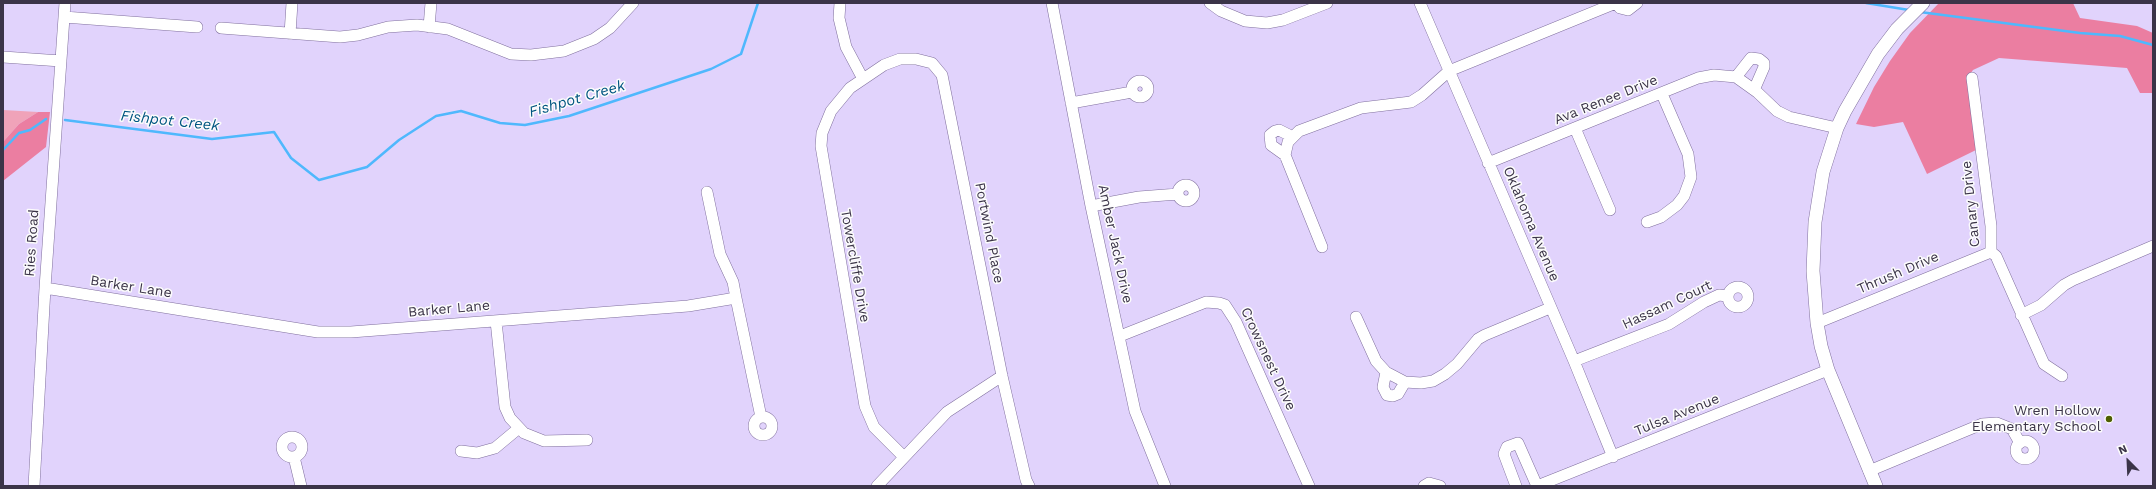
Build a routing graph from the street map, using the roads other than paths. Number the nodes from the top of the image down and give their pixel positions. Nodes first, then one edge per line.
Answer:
1 (65, 3) edge
2 (292, 3) edge
3 (431, 3) edge
4 (633, 3) edge
5 (840, 3) edge
6 (1052, 3) edge
7 (1210, 3) edge
8 (1327, 3) edge
9 (1420, 3) edge
10 (1616, 3) edge
11 (1636, 3) edge
12 (1923, 3) edge
13 (64, 17) junction
14 (197, 27) dead end
15 (429, 27) junction
16 (221, 28) dead end
17 (290, 34) junction
18 (3, 57) edge
19 (61, 61) junction
20 (1449, 71) junction
21 (1736, 77) junction
22 (1972, 78) dead end
23 (862, 79) junction
24 (1754, 90) junction
25 (1132, 92) dead end
26 (1662, 94) junction
27 (1071, 102) junction
28 (1575, 128) junction
29 (1836, 128) junction
30 (1293, 137) junction
31 (1286, 155) junction
32 (1488, 163) junction
33 (707, 192) dead end
34 (1178, 194) dead end
35 (1091, 206) junction
36 (1610, 210) dead end
37 (1648, 222) dead end
38 (2153, 246) edge
39 (1322, 247) dead end
40 (1991, 252) junction
41 (44, 288) junction
42 (1727, 296) dead end
43 (736, 298) junction
44 (1550, 308) junction
45 (2022, 315) junction
46 (1356, 317) dead end
47 (496, 320) junction
48 (1817, 323) junction
49 (1120, 336) junction
50 (1574, 361) junction
51 (1828, 370) junction
52 (1386, 372) junction
53 (1002, 376) junction
54 (2062, 376) dead end
55 (1405, 382) junction
56 (761, 417) dead end
57 (519, 428) junction
58 (586, 440) dead end
59 (2020, 442) dead end
60 (461, 451) dead end
61 (294, 456) dead end
62 (904, 457) junction
63 (1613, 457) junction
64 (1869, 471) junction
65 (34, 486) edge
66 (301, 486) edge
67 (876, 486) edge
68 (1029, 486) edge
69 (1165, 486) edge
70 (1309, 486) edge
71 (1424, 486) edge
72 (1440, 486) edge
73 (1516, 486) edge
74 (1537, 486) edge
75 (1876, 486) edge

1 - 13 street, Ries Road
2 - 17 street
3 - 15 street
4 - 15 street
5 - 23 street
6 - 27 street, Amber Jack Drive
7 - 8 street
9 - 20 street, Oklahoma Avenue
10 - 11 street
10 - 20 street
12 - 29 main road
13 - 14 street
13 - 19 street, Ries Road
15 - 17 street
16 - 17 street
18 - 19 street
19 - 41 street, Ries Road
20 - 30 street
20 - 32 street, Oklahoma Avenue
21 - 24 street
21 - 24 street
21 - 26 street, Ava Renee Drive
22 - 40 street, Canary Drive
23 - 53 street, Portwind Place
23 - 62 street, Towercliffe Drive
24 - 29 street
25 - 27 street
26 - 28 street, Ava Renee Drive
26 - 37 street
27 - 35 street, Amber Jack Drive
28 - 32 street, Ava Renee Drive
28 - 36 street
29 - 48 main road
30 - 31 street
30 - 31 street
31 - 39 street
32 - 44 street, Oklahoma Avenue
33 - 43 street
34 - 35 street
35 - 49 street, Amber Jack Drive
38 - 45 street
40 - 45 street, Canary Drive
40 - 48 street, Thrush Drive
41 - 47 street, Barker Lane
41 - 65 street, Ries Road
42 - 50 street, Hassam Court
43 - 47 street, Barker Lane
43 - 56 street
44 - 50 street, Oklahoma Avenue
44 - 55 street
45 - 54 street, Canary Drive
46 - 52 street
47 - 57 street
48 - 51 main road
49 - 69 street, Amber Jack Drive
49 - 70 street, Crowsnest Drive
50 - 63 street, Oklahoma Avenue
51 - 63 street, Tulsa Avenue
51 - 64 main road
52 - 55 street
52 - 55 street
53 - 62 street
53 - 68 street, Portwind Place
57 - 58 street
57 - 60 street
59 - 64 street
61 - 66 street
62 - 67 street
63 - 74 street, Tulsa Avenue
64 - 75 main road
71 - 72 street
73 - 74 street

